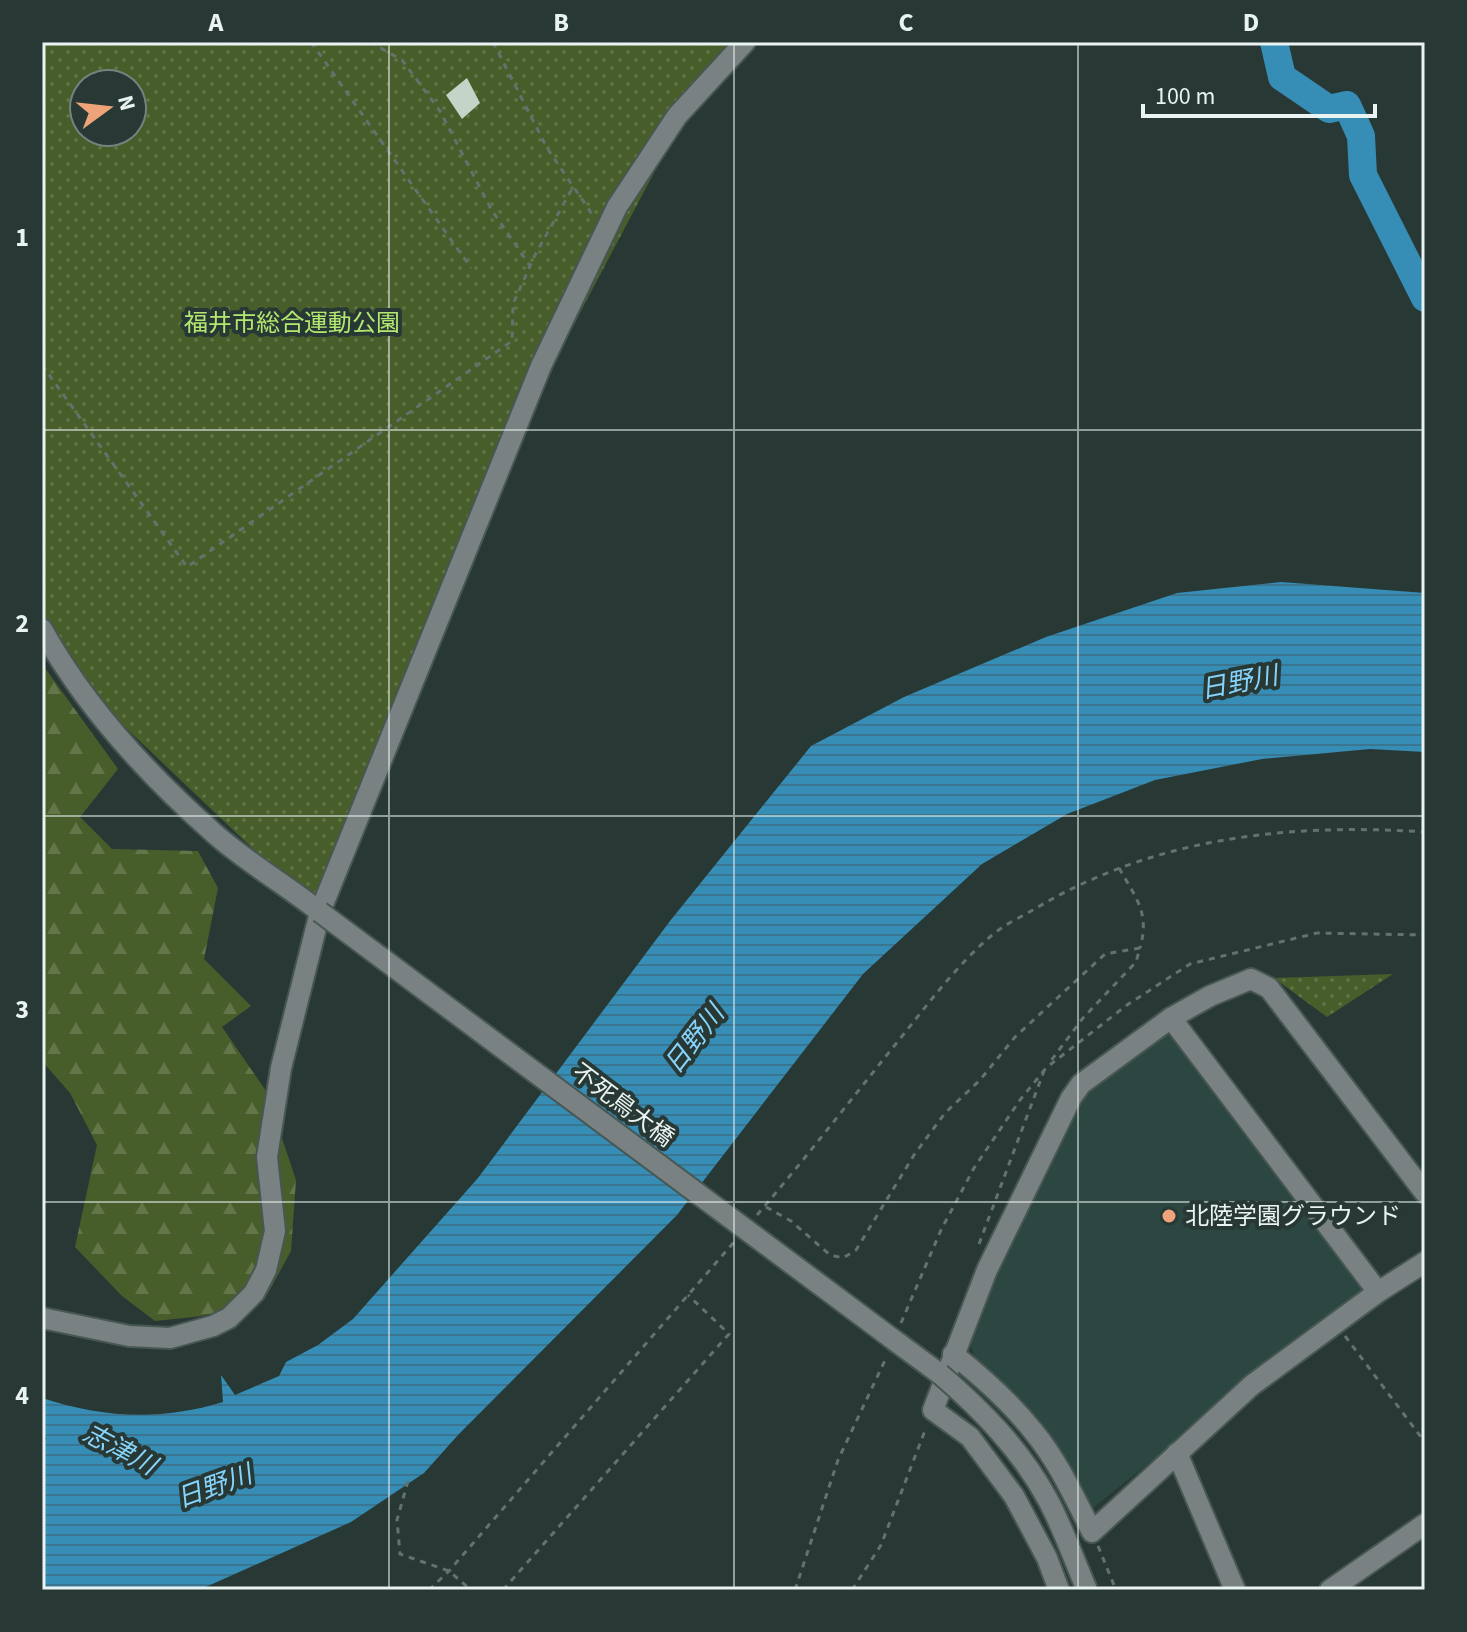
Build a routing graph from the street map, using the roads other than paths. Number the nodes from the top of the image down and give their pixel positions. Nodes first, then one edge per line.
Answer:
1 (745, 42) edge
2 (42, 629) edge
3 (320, 912) junction
4 (1171, 1018) junction
5 (1425, 1193) edge
6 (1423, 1268) edge
7 (1378, 1292) junction
8 (42, 1318) edge
9 (953, 1354) junction
10 (1177, 1453) junction
11 (1425, 1524) edge
12 (1059, 1590) edge
13 (1087, 1590) edge
14 (1235, 1590) edge
15 (1330, 1590) edge

1 - 3 street
2 - 3 street, 不死鳥大橋
3 - 8 street
3 - 13 street, 不死鳥大橋, bridge
4 - 5 street
4 - 7 street
4 - 9 street
6 - 7 street
7 - 10 street
9 - 10 street
9 - 12 street
10 - 14 street
11 - 15 street

